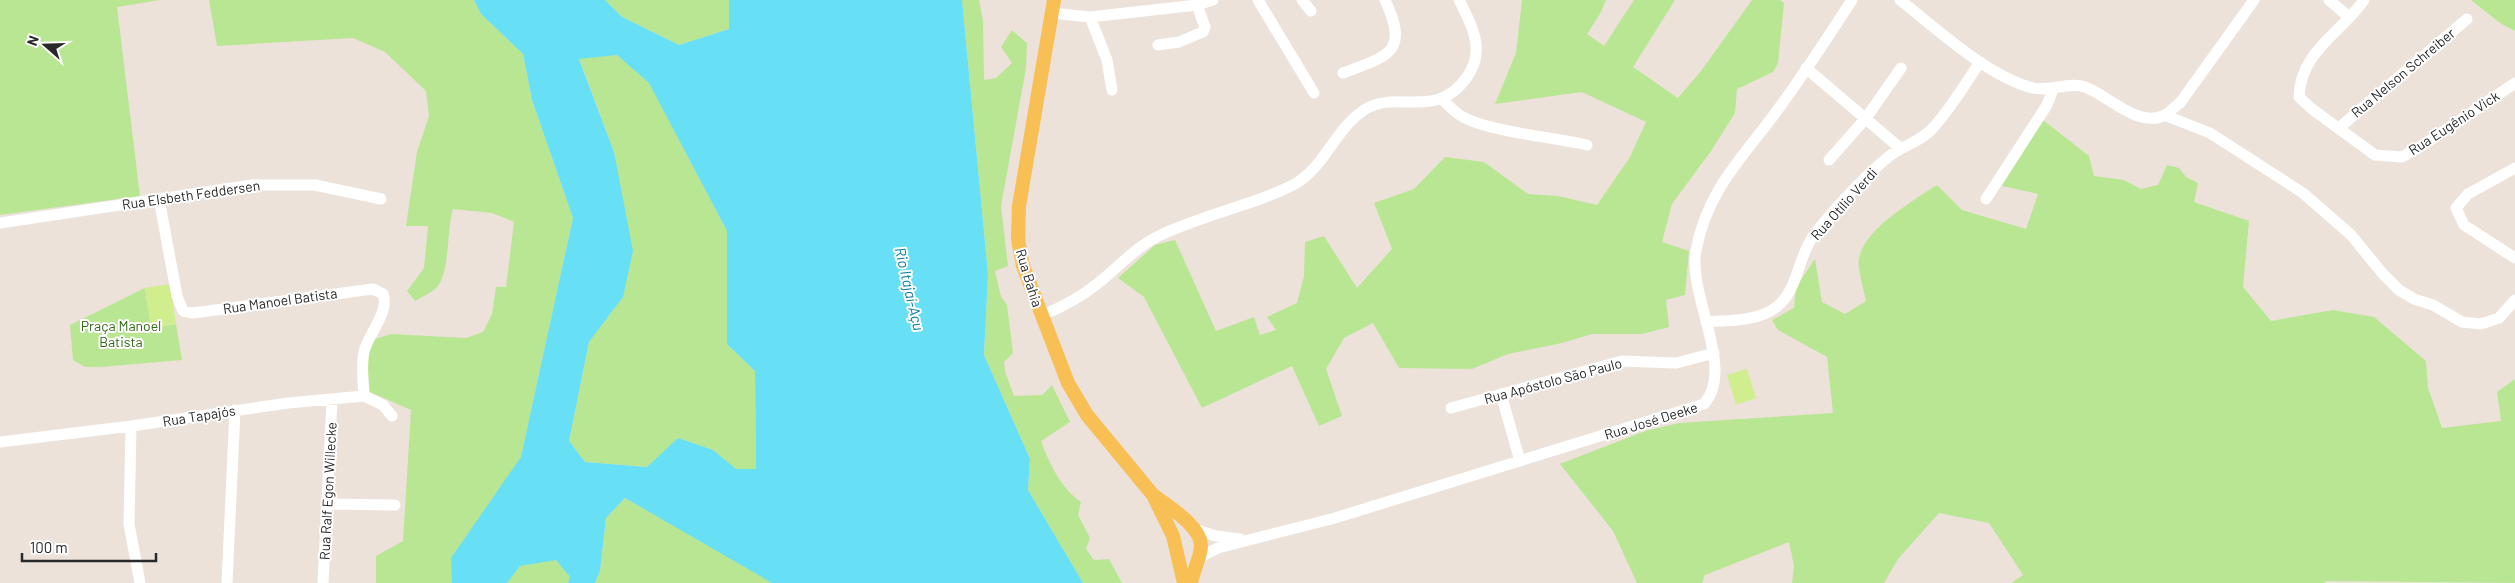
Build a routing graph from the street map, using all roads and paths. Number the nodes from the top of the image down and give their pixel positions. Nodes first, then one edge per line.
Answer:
1 (1213, 0) edge
2 (1258, 0) edge
3 (1302, 0) edge
4 (1385, 0) edge
5 (1459, 0) edge
6 (1852, 0) edge
7 (1900, 0) edge
8 (2254, 0) edge
9 (2328, 0) edge
10 (2364, 0) edge
11 (1197, 5) junction
12 (1053, 6) edge
13 (1311, 11) dead end
14 (1090, 17) junction
15 (2349, 17) junction
16 (2467, 19) dead end
17 (1158, 45) dead end
18 (1980, 62) junction
19 (1806, 68) junction
20 (1901, 68) dead end
21 (1343, 73) dead end
22 (2515, 82) edge
23 (2053, 89) junction
24 (1112, 90) dead end
25 (1314, 93) dead end
26 (1442, 99) junction
27 (2164, 115) junction
28 (1866, 118) junction
29 (2340, 127) junction
30 (1586, 145) dead end
31 (1900, 148) junction
32 (1829, 160) dead end
33 (2515, 168) edge
34 (381, 198) dead end
35 (159, 199) junction
36 (1986, 199) dead end
37 (0, 222) edge
38 (2513, 252) edge
39 (2515, 300) edge
40 (1041, 316) junction
41 (1706, 322) junction
42 (1714, 353) junction
43 (1501, 394) junction
44 (364, 396) junction
45 (332, 400) junction
46 (1451, 408) dead end
47 (235, 410) junction
48 (392, 416) dead end
49 (131, 426) junction
50 (0, 442) edge
51 (1520, 462) junction
52 (1153, 495) junction
53 (327, 504) junction
54 (395, 505) dead end
55 (1194, 529) junction
56 (1173, 536) junction
57 (1246, 540) junction
58 (1198, 558) junction
59 (1179, 559) junction
60 (140, 583) edge
61 (227, 583) edge
62 (323, 583) edge
63 (1184, 583) edge
64 (1191, 583) edge

1 - 11 street
2 - 25 street
3 - 13 street
4 - 21 street
5 - 26 street
6 - 19 street, Rua José Deeke
7 - 18 street
8 - 27 street
9 - 15 street
10 - 15 street
11 - 14 street
11 - 17 street
12 - 14 street
12 - 40 main road, Rua Bahia
14 - 24 street
15 - 29 street, Rua Eugênio Vick
16 - 29 street, Rua Nelson Schreiber
18 - 23 street
18 - 31 street, Rua Otílio Verdi
19 - 28 street
19 - 41 street, Rua José Deeke
20 - 28 street
22 - 29 street, Rua Eugênio Vick
23 - 27 street
23 - 36 street
26 - 30 street
26 - 40 street
27 - 39 street
28 - 31 street
28 - 32 street
31 - 41 street, Rua Otílio Verdi
33 - 38 street
34 - 35 street, Rua Elsbeth Feddersen
35 - 37 street, Rua Elsbeth Feddersen
35 - 44 street, Rua Manoel Batista
40 - 52 main road, Rua Bahia
41 - 42 street, Rua José Deeke
42 - 43 street, Rua Apóstolo São Paulo
42 - 51 street, Rua José Deeke
43 - 46 street, Rua Apóstolo São Paulo
43 - 51 street
44 - 45 street, Rua Tapajós
44 - 48 street
45 - 47 street, Rua Tapajós
45 - 53 street, Rua Ralf Egon Willecke
47 - 49 street, Rua Tapajós
47 - 61 street
49 - 50 street, Rua Tapajós
49 - 60 street
51 - 57 street, Rua José Deeke
52 - 55 main road, Rua Bahia
52 - 56 main road, Rua Bahia
53 - 54 street
53 - 62 street, Rua Ralf Egon Willecke
55 - 56 main road
55 - 57 street, Rua José Deeke
55 - 58 main road
56 - 59 main road, Rua Bahia
57 - 58 street, Rua José Deeke
58 - 59 main road
58 - 64 main road
59 - 63 main road, Rua Bahia

